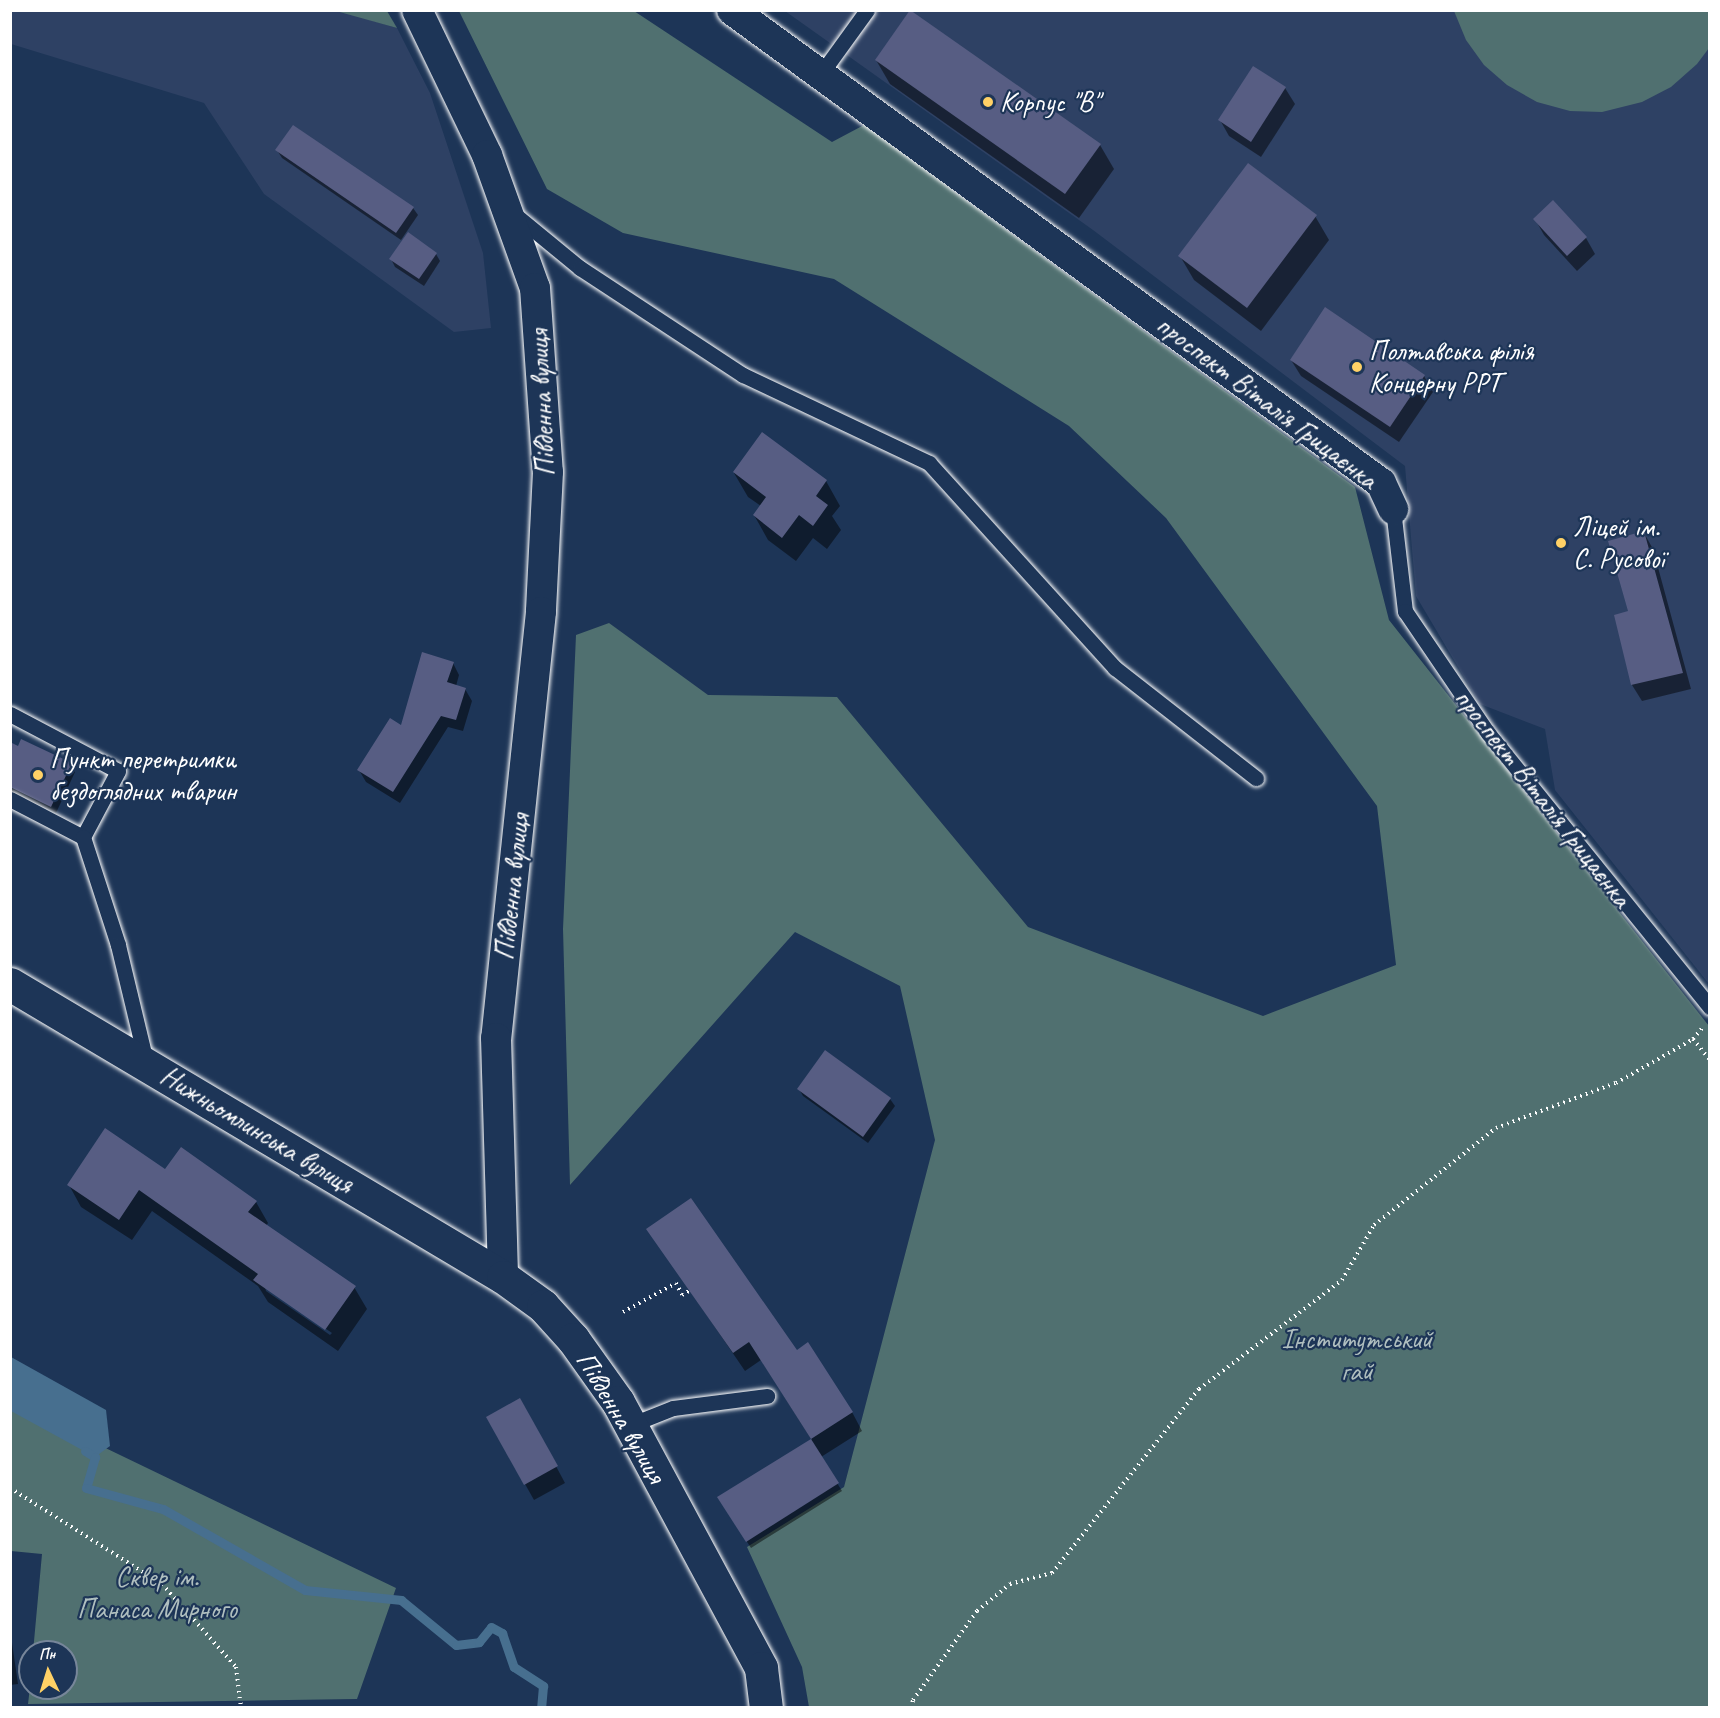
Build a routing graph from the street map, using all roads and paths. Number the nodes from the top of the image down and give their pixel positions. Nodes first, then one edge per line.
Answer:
1 (417, 10) edge
2 (732, 10) edge
3 (867, 10) edge
4 (820, 75) junction
5 (506, 207) junction
6 (1393, 509) joint
7 (10, 714) edge
8 (1256, 778) dead end
9 (10, 799) edge
10 (83, 837) junction
11 (10, 984) edge
12 (1710, 1007) edge
13 (1710, 1019) edge
14 (1693, 1039) junction
15 (1710, 1060) edge
16 (147, 1065) junction
17 (503, 1277) junction
18 (689, 1291) dead end
19 (623, 1312) dead end
20 (767, 1396) dead end
21 (630, 1425) junction
22 (10, 1488) edge
23 (241, 1707) edge
24 (766, 1707) edge
25 (911, 1707) edge

1 - 5 street, Південна вулиця
2 - 4 street, проспект Віталія Грицаєнка
3 - 4 lane
4 - 6 street, проспект Віталія Грицаєнка
5 - 8 lane
5 - 17 street, Південна вулиця
6 - 12 lane, проспект Віталія Грицаєнка
7 - 10 lane
9 - 10 lane
10 - 16 lane
11 - 16 main road, Нижньомлинська вулиця
13 - 14 path
14 - 15 path
14 - 25 path
16 - 17 main road, Нижньомлинська вулиця
17 - 21 main road, Південна вулиця
18 - 19 path
20 - 21 lane
21 - 24 main road, Південна вулиця
22 - 23 path

